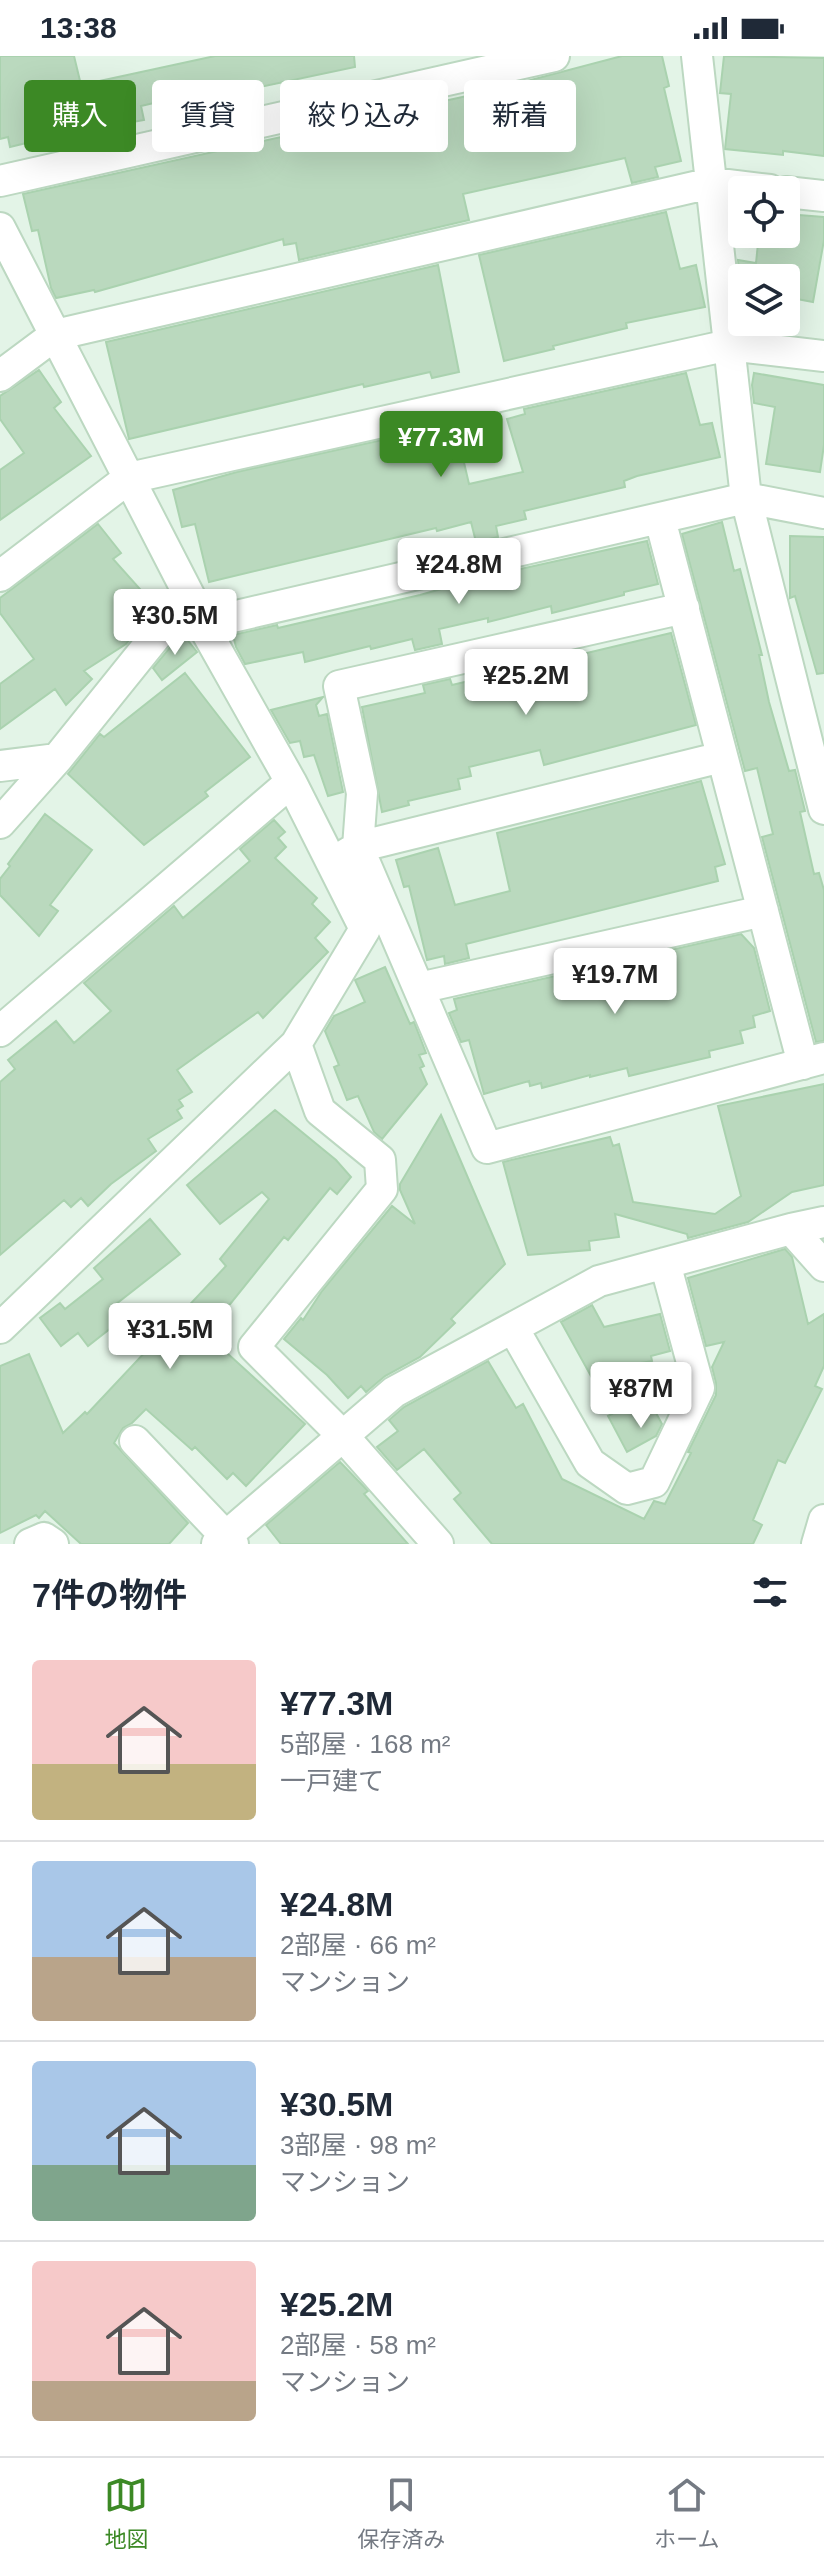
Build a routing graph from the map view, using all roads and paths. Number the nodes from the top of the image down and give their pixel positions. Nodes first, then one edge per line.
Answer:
1 (554, 56) edge
2 (697, 56) edge
3 (0, 181) edge
4 (711, 183) junction
5 (728, 185) edge
6 (800, 193) edge
7 (824, 196) edge
8 (0, 228) edge
9 (55, 335) junction
10 (729, 345) junction
11 (824, 356) edge
12 (0, 376) edge
13 (129, 478) junction
14 (746, 498) junction
15 (824, 513) edge
16 (660, 519) junction
17 (0, 576) edge
18 (189, 595) junction
19 (684, 608) junction
20 (202, 624) junction
21 (722, 757) junction
22 (57, 759) junction
23 (0, 766) edge
24 (291, 782) junction
25 (824, 809) edge
26 (0, 823) edge
27 (358, 847) junction
28 (332, 863) junction
29 (763, 911) junction
30 (419, 988) junction
31 (0, 1031) edge
32 (296, 1044) junction
33 (814, 1061) edge
34 (824, 1222) edge
35 (791, 1229) junction
36 (665, 1263) junction
37 (824, 1266) edge
38 (0, 1328) edge
39 (513, 1328) junction
40 (343, 1436) junction
41 (135, 1441) dead end
42 (824, 1520) edge
43 (225, 1541) edge
44 (30, 1544) edge
45 (53, 1544) edge
46 (438, 1544) edge
47 (817, 1544) edge

1 - 3 street
2 - 4 street
4 - 5 street
4 - 9 street
4 - 10 street
6 - 7 street
8 - 9 street
9 - 12 street
9 - 13 street
10 - 11 street
10 - 13 street
10 - 14 street
13 - 17 street
13 - 18 street
14 - 15 street
14 - 16 street
14 - 25 street
16 - 19 street
16 - 20 street
18 - 20 street
18 - 22 street
19 - 21 street
19 - 27 street
20 - 24 street
21 - 27 street
21 - 29 street
22 - 23 street
22 - 26 street
24 - 28 street
24 - 31 street
27 - 28 street
27 - 30 street
28 - 32 street
29 - 30 street
29 - 33 street
30 - 33 street
32 - 38 street
32 - 40 street
34 - 35 street
35 - 36 street
35 - 37 street
36 - 39 street
36 - 39 street
39 - 40 street
40 - 43 street
40 - 46 street
41 - 43 street
42 - 47 street
44 - 45 street

